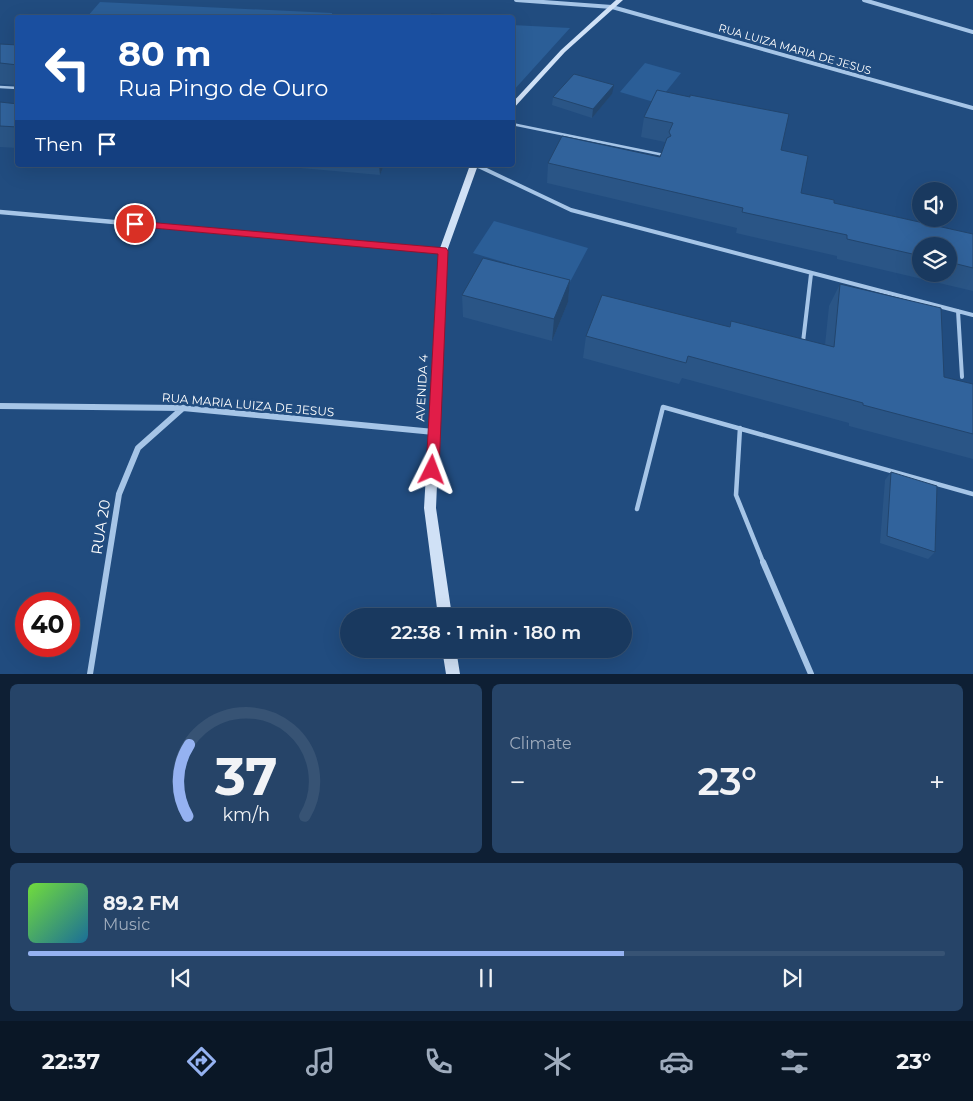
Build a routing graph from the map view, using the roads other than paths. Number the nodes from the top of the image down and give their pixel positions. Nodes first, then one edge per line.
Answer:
1 (516, 0) edge
2 (620, 0) edge
3 (864, 0) edge
4 (612, 7) junction
5 (973, 32) edge
6 (0, 87) edge
7 (15, 88) edge
8 (515, 105) edge
9 (973, 108) edge
10 (515, 125) edge
11 (664, 155) edge
12 (474, 167) edge
13 (479, 167) edge
14 (0, 212) edge
15 (443, 251) junction
16 (811, 274) junction
17 (958, 311) junction
18 (973, 315) edge
19 (803, 342) edge
20 (962, 377) dead end
21 (0, 406) edge
22 (183, 408) junction
23 (740, 428) junction
24 (435, 432) junction
25 (973, 494) edge
26 (637, 509) dead end
27 (763, 562) joint
28 (444, 608) edge
29 (450, 658) edge
30 (90, 674) edge
31 (453, 674) edge
32 (811, 674) edge

1 - 4 street, RUA LUIZA MARIA DE JESUS
2 - 4 street
3 - 5 street
4 - 8 street
4 - 9 street, RUA LUIZA MARIA DE JESUS
6 - 7 lane
10 - 11 lane
12 - 15 street, AVENIDA 4
13 - 16 lane
14 - 15 street
15 - 24 street, AVENIDA 4
16 - 17 lane
16 - 19 lane
17 - 18 lane
17 - 20 lane
21 - 22 street, RUA MARIA LUIZA DE JESUS
22 - 24 street, RUA MARIA LUIZA DE JESUS
22 - 30 street, RUA 20
23 - 25 lane
23 - 26 lane
23 - 27 lane
24 - 28 street, AVENIDA 4
27 - 32 street
29 - 31 street

